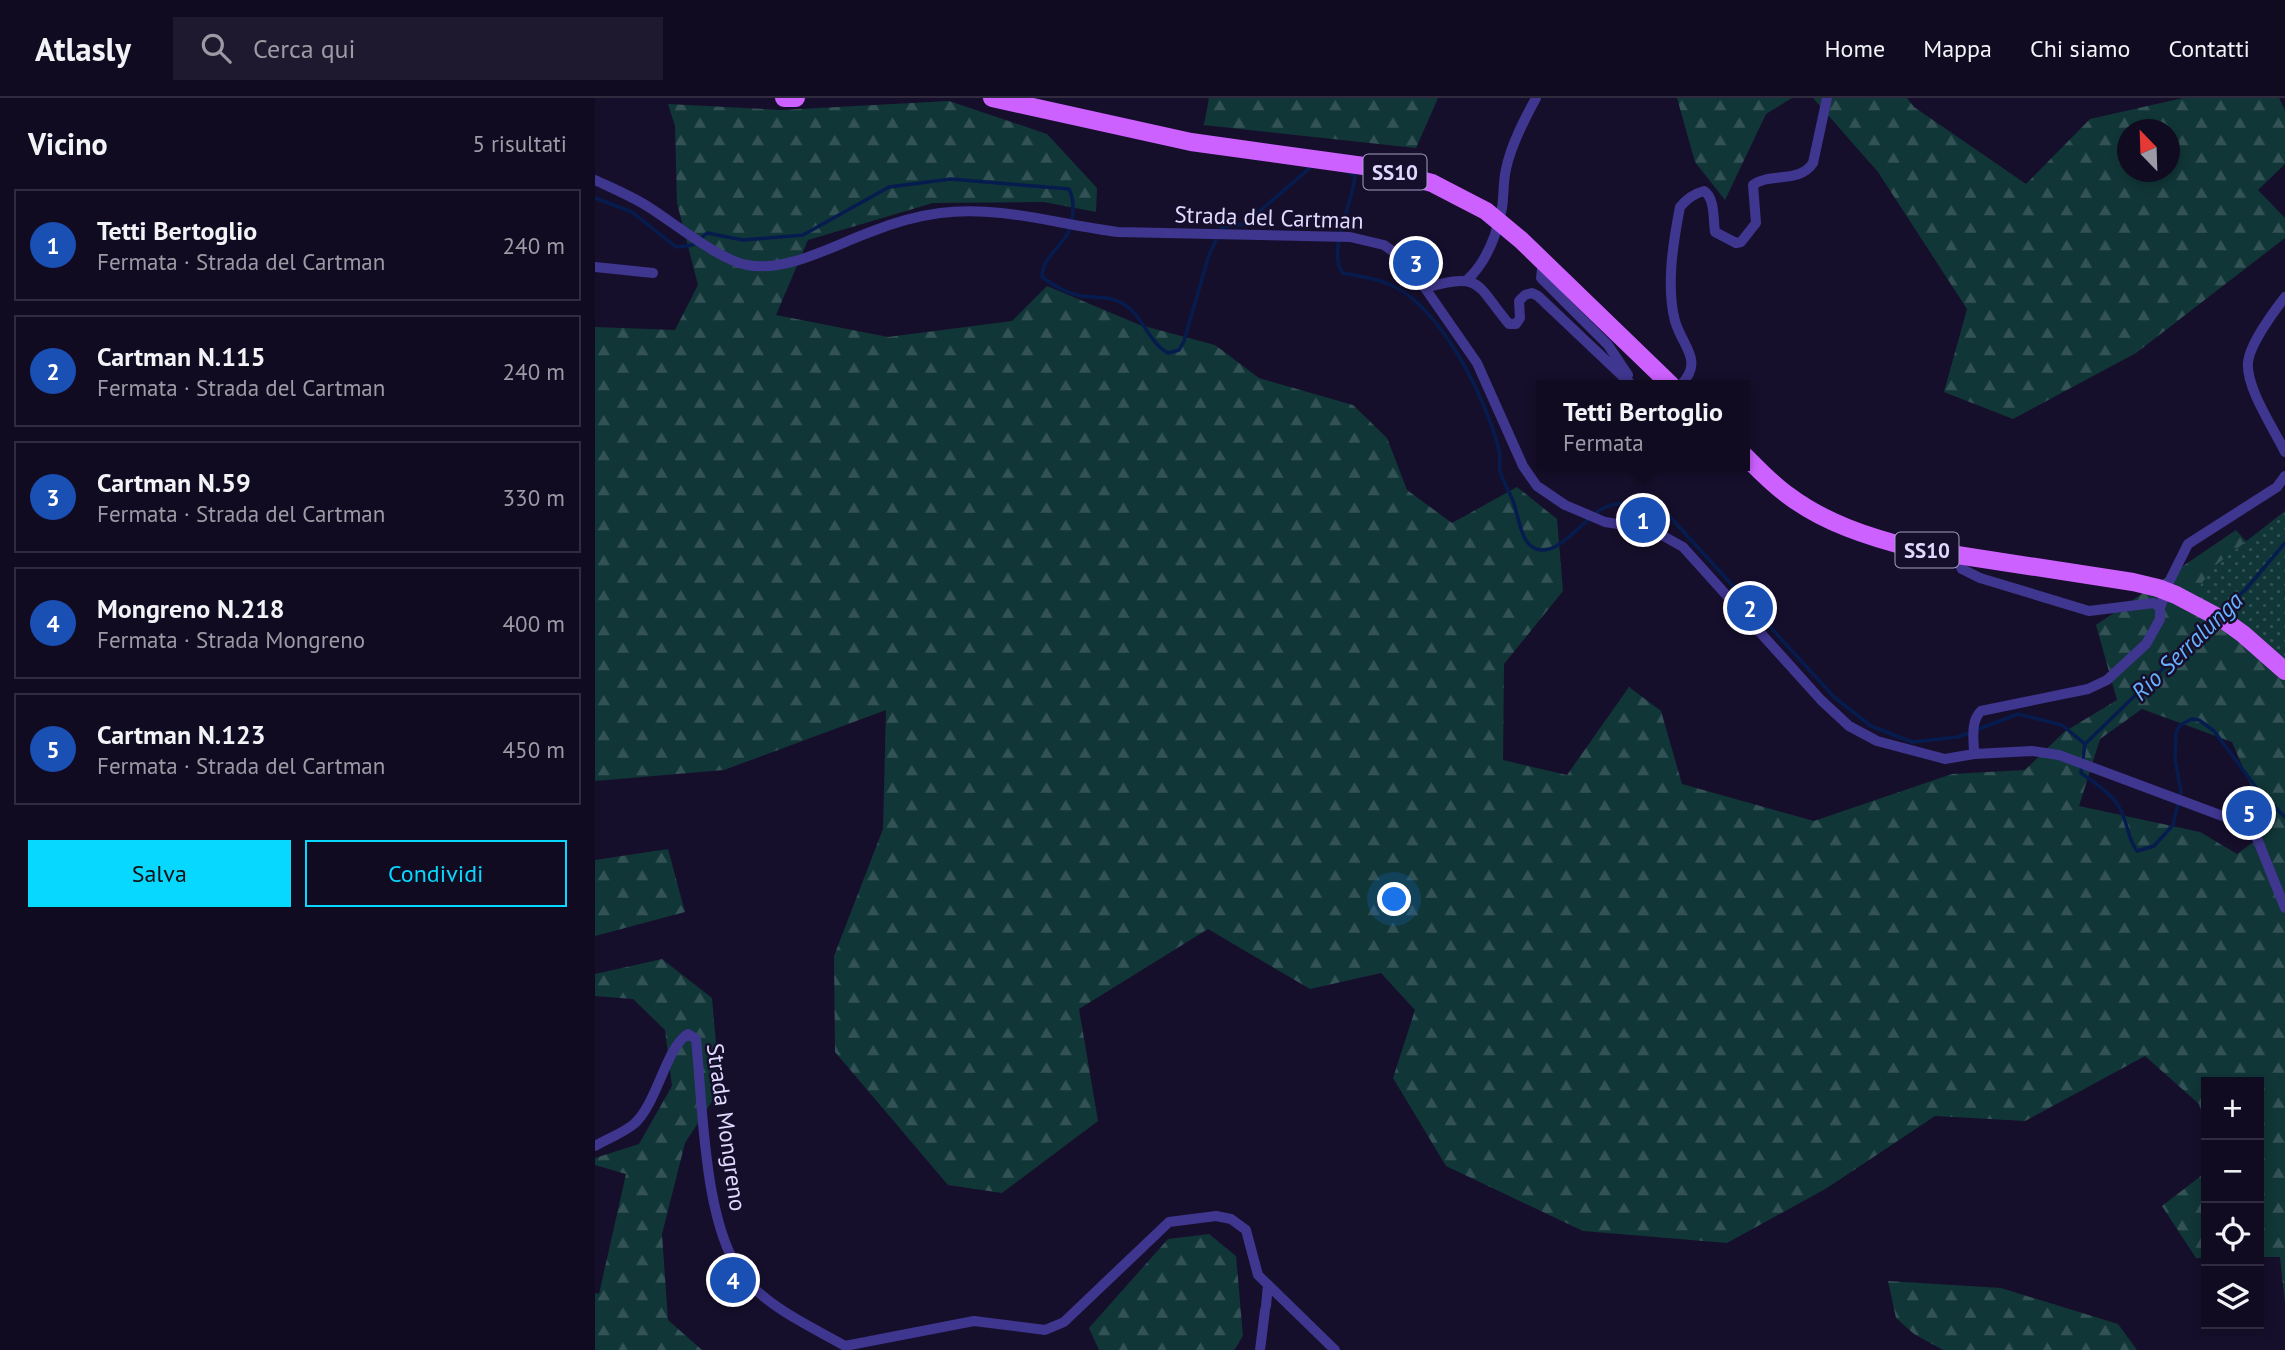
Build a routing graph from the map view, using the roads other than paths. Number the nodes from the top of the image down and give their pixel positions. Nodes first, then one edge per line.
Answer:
1 (784, 98) edge
2 (796, 98) edge
3 (992, 98) edge
4 (1535, 98) edge
5 (1828, 98) edge
6 (595, 180) edge
7 (1543, 261) junction
8 (595, 267) edge
9 (653, 273) dead end
10 (1466, 281) junction
11 (1425, 288) junction
12 (2285, 297) edge
13 (1629, 380) edge
14 (1631, 380) edge
15 (1675, 380) edge
16 (1682, 380) edge
17 (2285, 452) edge
18 (1750, 461) edge
19 (2285, 477) edge
20 (1954, 555) junction
21 (2160, 608) junction
22 (2285, 671) edge
23 (1974, 754) junction
24 (2285, 908) edge
25 (595, 1146) edge
26 (1268, 1285) junction
27 (1260, 1350) edge
28 (1335, 1350) edge

1 - 2 main road
3 - 7 main road, SS10
4 - 10 street
5 - 16 street
6 - 11 street, Strada del Cartman
7 - 14 street
7 - 15 main road, SS10
8 - 9 street
10 - 11 street
10 - 13 street
11 - 23 street, Strada del Cartman
12 - 17 street
18 - 20 main road, SS10
19 - 21 street
20 - 21 street
20 - 22 main road, SS10
21 - 23 street
23 - 24 street, Strada del Cartman
25 - 26 street, Strada Mongreno
26 - 27 street
26 - 28 street, Strada Mongreno

